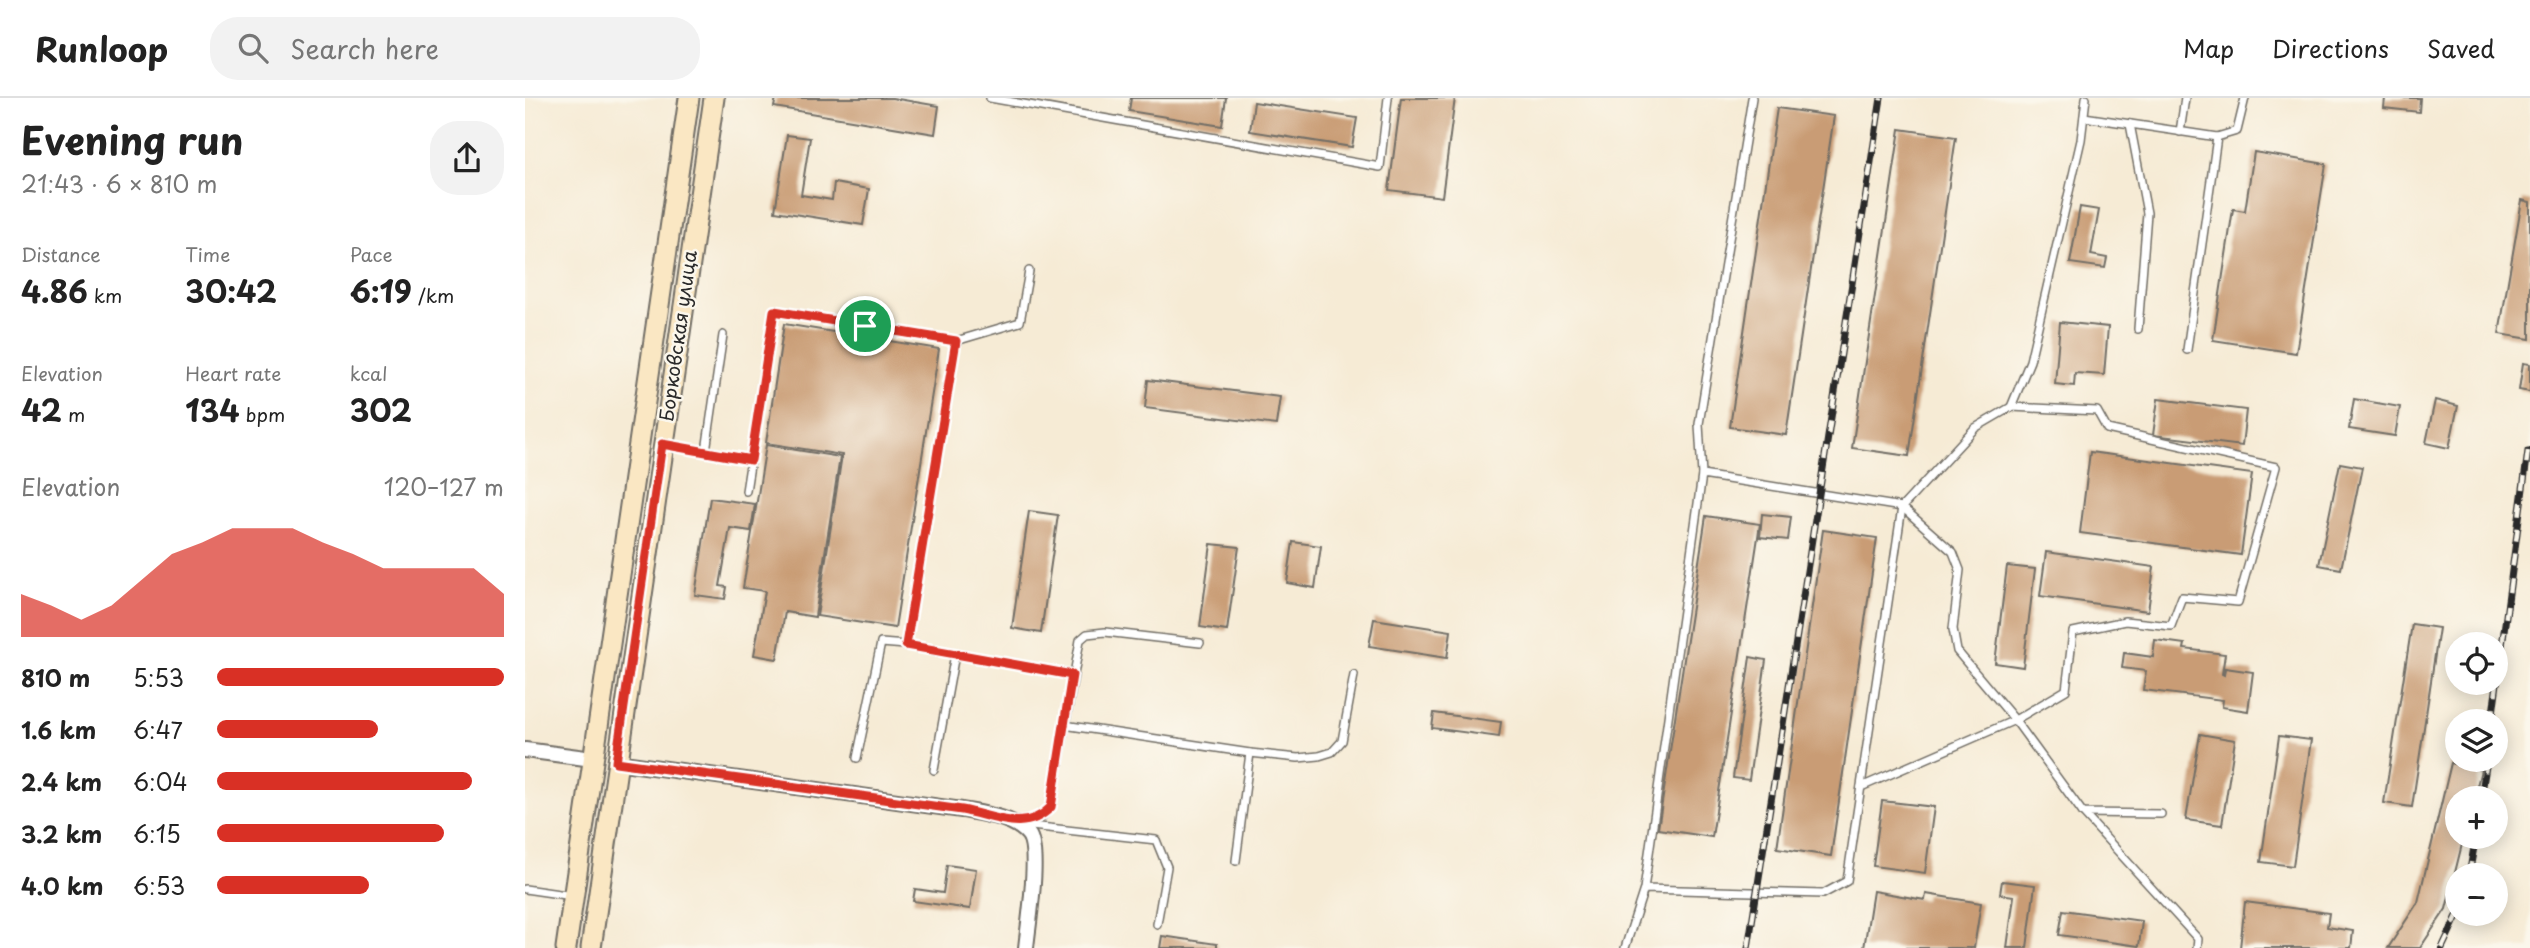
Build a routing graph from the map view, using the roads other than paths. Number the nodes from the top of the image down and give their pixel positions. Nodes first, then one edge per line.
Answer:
1 (689, 98) edge
2 (714, 98) edge
3 (990, 98) edge
4 (1388, 98) edge
5 (1752, 98) edge
6 (2086, 98) edge
7 (2185, 98) edge
8 (2245, 98) edge
9 (2084, 117) junction
10 (2130, 124) junction
11 (2180, 132) junction
12 (2217, 137) junction
13 (1029, 271) dead end
14 (2138, 329) dead end
15 (723, 335) dead end
16 (956, 341) junction
17 (2187, 350) dead end
18 (2011, 407) junction
19 (662, 444) junction
20 (706, 451) junction
21 (751, 460) junction
22 (1702, 474) junction
23 (746, 491) dead end
24 (1902, 507) junction
25 (1200, 643) dead end
26 (906, 645) junction
27 (955, 654) junction
28 (1072, 675) junction
29 (1354, 675) dead end
30 (2015, 720) junction
31 (1064, 725) junction
32 (525, 750) edge
33 (1250, 753) junction
34 (857, 758) dead end
35 (593, 759) junction
36 (616, 762) junction
37 (933, 769) dead end
38 (1861, 787) junction
39 (2083, 813) junction
40 (2161, 814) dead end
41 (1014, 824) junction
42 (1236, 861) dead end
43 (1644, 888) junction
44 (525, 889) edge
45 (574, 896) junction
46 (1157, 924) dead end
47 (566, 948) edge
48 (591, 948) edge
49 (1026, 948) edge
50 (1625, 948) edge
51 (2197, 948) edge

1 - 35 main road, Борковская улица
2 - 19 main road, Борковская улица
3 - 4 lane
5 - 22 lane
6 - 9 lane
7 - 11 lane
8 - 12 lane
9 - 10 lane
9 - 18 lane
10 - 11 lane
10 - 14 lane
11 - 12 lane
12 - 17 lane
13 - 16 lane
15 - 20 lane
16 - 21 lane
16 - 26 lane
18 - 24 lane
18 - 30 lane
19 - 20 lane
19 - 36 main road, Борковская улица
20 - 21 lane
21 - 23 lane
22 - 24 lane
22 - 43 lane
24 - 30 lane
24 - 38 lane
25 - 28 lane
26 - 27 lane
26 - 34 lane
27 - 28 lane
27 - 37 lane
28 - 31 lane
29 - 33 lane
30 - 38 lane
30 - 39 lane
31 - 33 lane
31 - 41 lane
32 - 35 street
33 - 42 lane
35 - 36 main road
35 - 45 main road, Борковская улица
36 - 41 street
36 - 48 main road, Борковская улица
38 - 43 lane
39 - 40 lane
39 - 51 lane
41 - 46 lane
41 - 49 street
43 - 50 lane
44 - 45 lane
45 - 47 main road, Борковская улица

